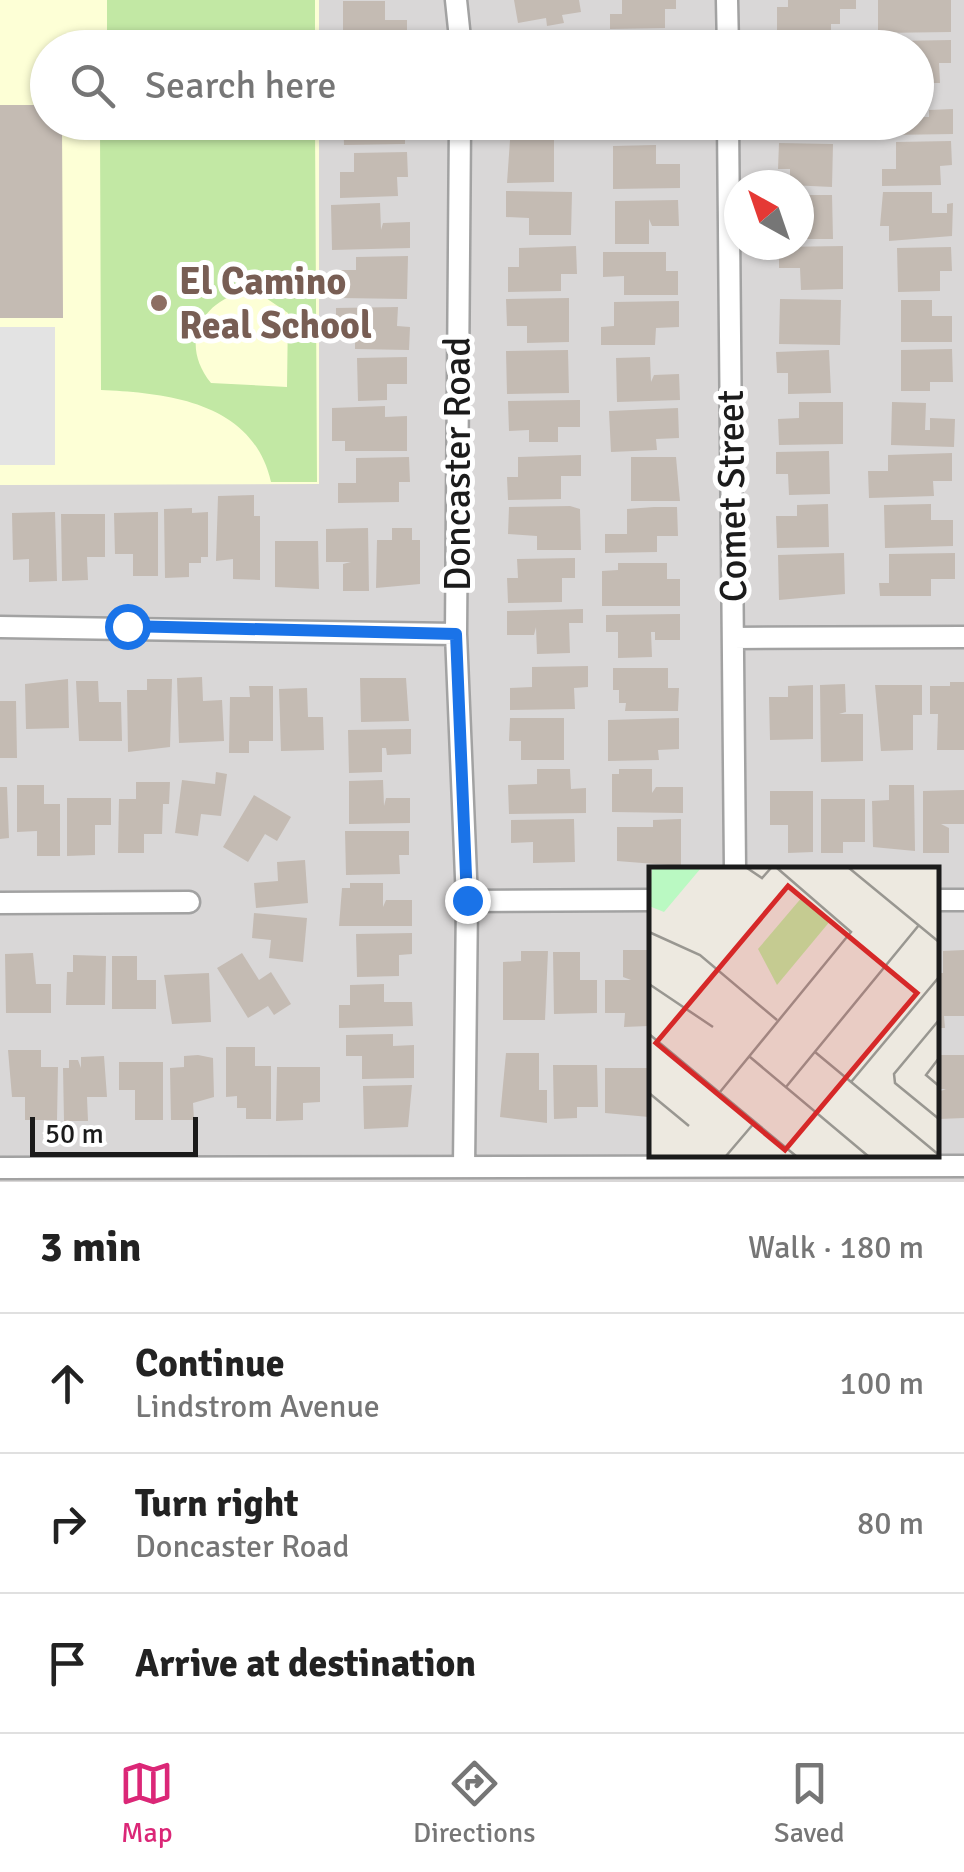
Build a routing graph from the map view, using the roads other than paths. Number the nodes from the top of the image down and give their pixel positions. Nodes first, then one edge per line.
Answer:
1 (456, 0) edge
2 (727, 0) edge
3 (461, 30) edge
4 (728, 30) edge
5 (460, 140) edge
6 (728, 140) edge
7 (0, 626) edge
8 (456, 634) junction
9 (964, 636) edge
10 (733, 638) junction
11 (735, 867) edge
12 (467, 900) junction
13 (649, 900) edge
14 (189, 902) dead end
15 (0, 903) edge
16 (464, 1166) junction
17 (964, 1166) edge
18 (0, 1168) edge
19 (730, 1175) edge

1 - 3 street
2 - 4 street
5 - 8 street, Doncaster Road
6 - 10 street, Comet Street
7 - 8 street
8 - 12 street, Doncaster Road
9 - 10 street
10 - 11 street, Comet Street
12 - 13 street
12 - 16 street, Doncaster Road
14 - 15 street
16 - 18 street
16 - 19 street
17 - 19 street

